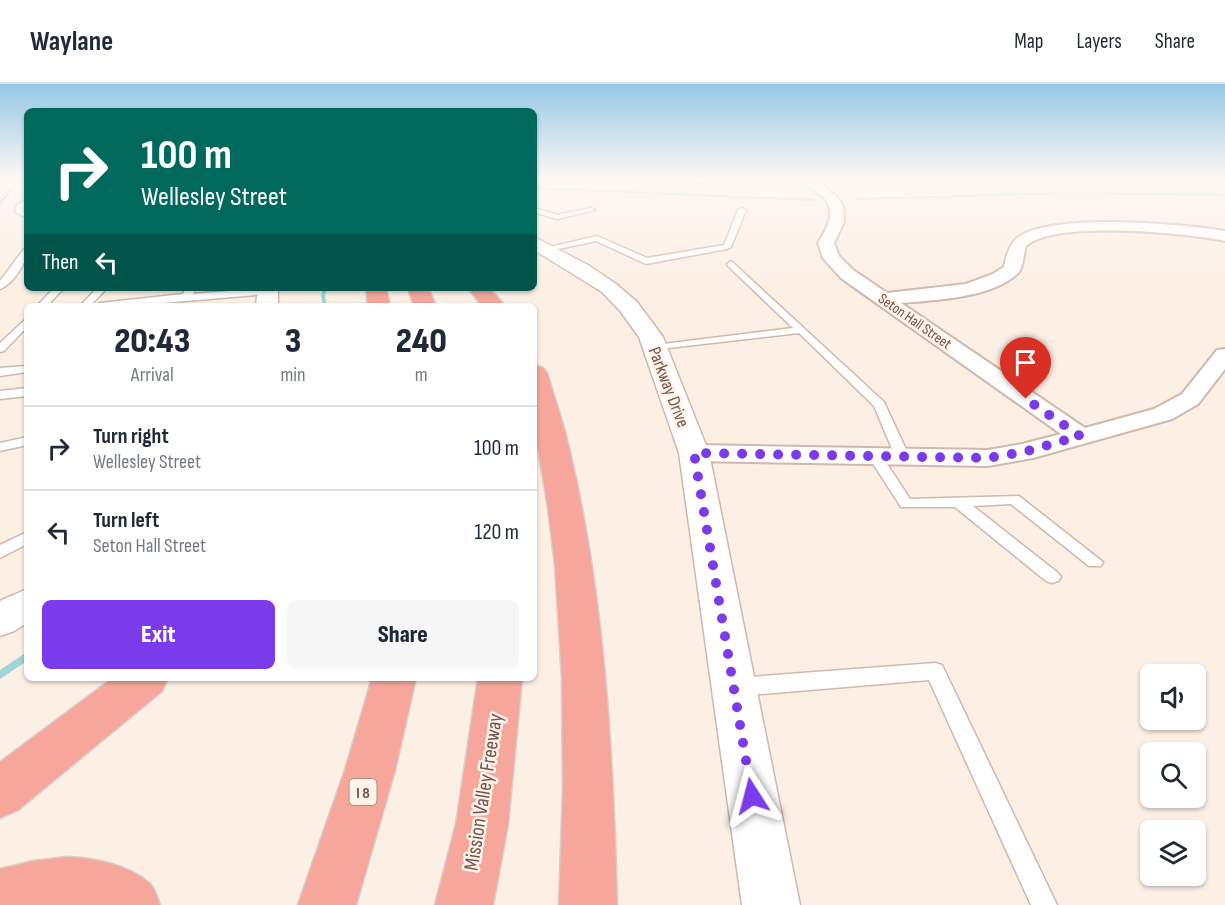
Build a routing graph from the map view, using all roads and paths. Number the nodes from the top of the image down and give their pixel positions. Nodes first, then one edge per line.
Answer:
1 (739, 218) edge
2 (837, 218) edge
3 (1225, 236) edge
4 (539, 246) edge
5 (24, 255) edge
6 (730, 264) dead end
7 (24, 273) edge
8 (12, 274) junction
9 (0, 286) edge
10 (55, 291) edge
11 (99, 291) edge
12 (481, 291) edge
13 (189, 292) edge
14 (216, 295) junction
15 (267, 295) edge
16 (883, 299) junction
17 (45, 303) edge
18 (88, 303) edge
19 (119, 303) edge
20 (213, 303) edge
21 (491, 303) edge
22 (24, 324) edge
23 (801, 330) junction
24 (655, 348) junction
25 (0, 349) edge
26 (1225, 354) edge
27 (24, 369) edge
28 (0, 372) edge
29 (537, 384) edge
30 (24, 392) edge
31 (0, 395) edge
32 (1080, 436) junction
33 (13, 444) edge
34 (694, 453) junction
35 (0, 456) edge
36 (876, 456) junction
37 (902, 456) junction
38 (959, 502) junction
39 (24, 539) edge
40 (0, 552) edge
41 (1095, 562) dead end
42 (1052, 577) dead end
43 (24, 606) edge
44 (0, 620) edge
45 (142, 681) edge
46 (393, 681) edge
47 (500, 681) edge
48 (734, 687) junction
49 (4, 789) edge
50 (0, 897) edge
51 (131, 905) edge
52 (327, 905) edge
53 (464, 905) edge
54 (588, 905) edge
55 (771, 905) edge
56 (1044, 905) edge

1 - 4 lane
2 - 16 street, Seton Hall Street
3 - 16 street
4 - 24 street, Parkway Drive
5 - 8 lane
6 - 23 lane
7 - 8 lane
8 - 9 lane
10 - 17 lane
11 - 18 lane
12 - 21 highway
13 - 14 lane
13 - 19 lane
14 - 15 lane
14 - 20 lane
16 - 32 street, Seton Hall Street
22 - 25 lane
23 - 24 lane
23 - 37 lane
24 - 34 street, Parkway Drive
26 - 32 street
27 - 28 lane
29 - 54 highway
30 - 31 lane
32 - 37 street
33 - 35 lane
34 - 36 street
34 - 48 street, Parkway Drive
36 - 37 street
36 - 38 lane
38 - 41 lane
38 - 42 lane
39 - 40 lane
43 - 44 street
45 - 49 highway
46 - 52 highway, I 8
47 - 53 highway, Mission Valley Freeway
48 - 55 street, Parkway Drive
48 - 56 lane
50 - 51 highway

